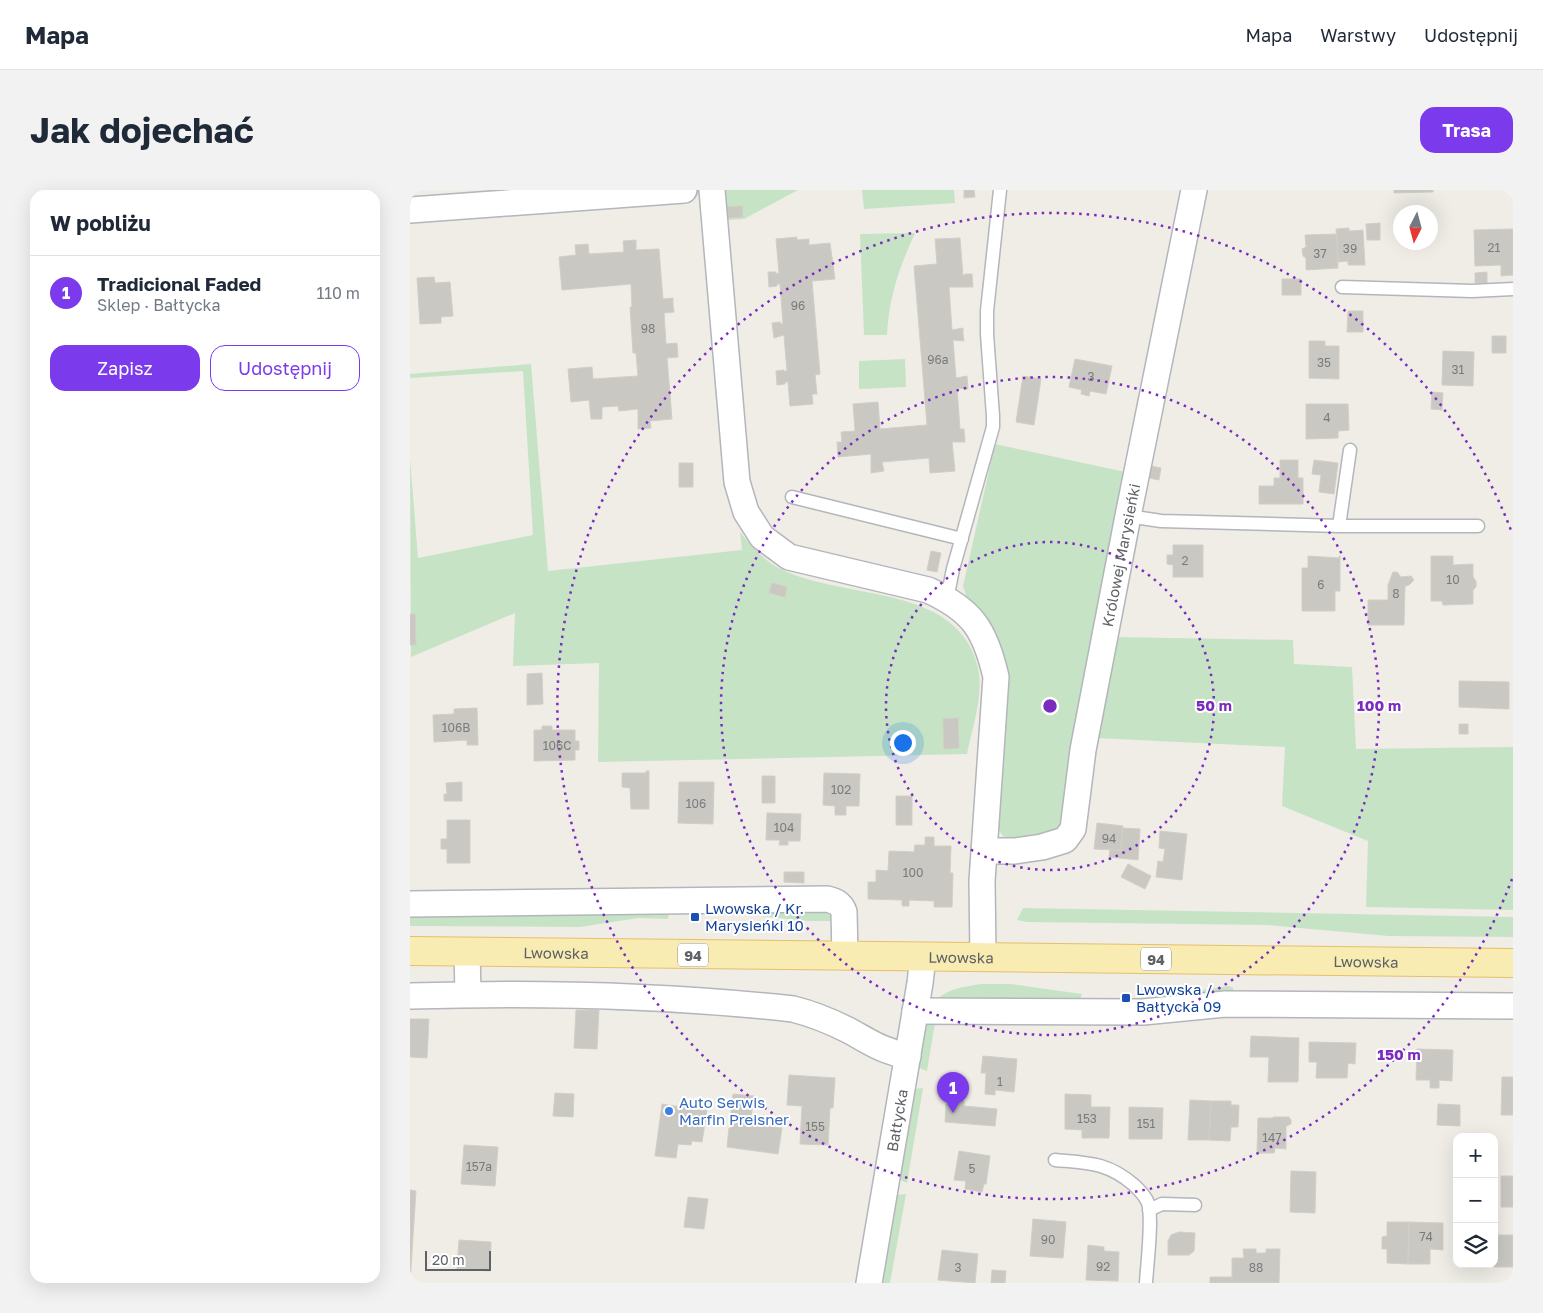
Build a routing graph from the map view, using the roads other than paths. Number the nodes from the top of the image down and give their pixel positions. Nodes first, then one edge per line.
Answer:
1 (684, 190) edge
2 (712, 190) edge
3 (1000, 190) edge
4 (1194, 190) edge
5 (487, 198) edge
6 (410, 210) edge
7 (1342, 287) dead end
8 (1513, 289) edge
9 (1350, 450) dead end
10 (792, 497) dead end
11 (1128, 516) junction
12 (1338, 526) junction
13 (1478, 526) dead end
14 (962, 539) junction
15 (947, 599) junction
16 (984, 851) junction
17 (410, 904) edge
18 (410, 952) edge
19 (468, 952) junction
20 (845, 956) junction
21 (923, 957) junction
22 (983, 957) junction
23 (1513, 963) edge
24 (468, 994) junction
25 (410, 996) edge
26 (1513, 1006) edge
27 (916, 1011) junction
28 (908, 1056) junction
29 (1055, 1160) dead end
30 (1195, 1205) dead end
31 (1149, 1210) junction
32 (870, 1283) edge
33 (1146, 1283) edge

1 - 5 street
2 - 15 street
3 - 14 lane
4 - 11 street, Królowej Marysieńki
5 - 6 street
7 - 8 lane
9 - 12 lane
10 - 14 lane
11 - 12 lane
11 - 16 street, Królowej Marysieńki
12 - 13 lane
14 - 15 lane
15 - 16 street
16 - 22 street
17 - 20 street
18 - 19 main road, Lwowska / 94
19 - 20 main road, Lwowska / 94
19 - 24 street
20 - 21 main road, Lwowska / 94
21 - 22 main road, Lwowska / 94
21 - 27 street, Bałtycka
22 - 23 main road, Lwowska / 94
24 - 25 street
24 - 28 street
26 - 27 street
27 - 28 street, Bałtycka
28 - 32 street, Bałtycka
29 - 31 lane
30 - 31 lane
31 - 33 lane

